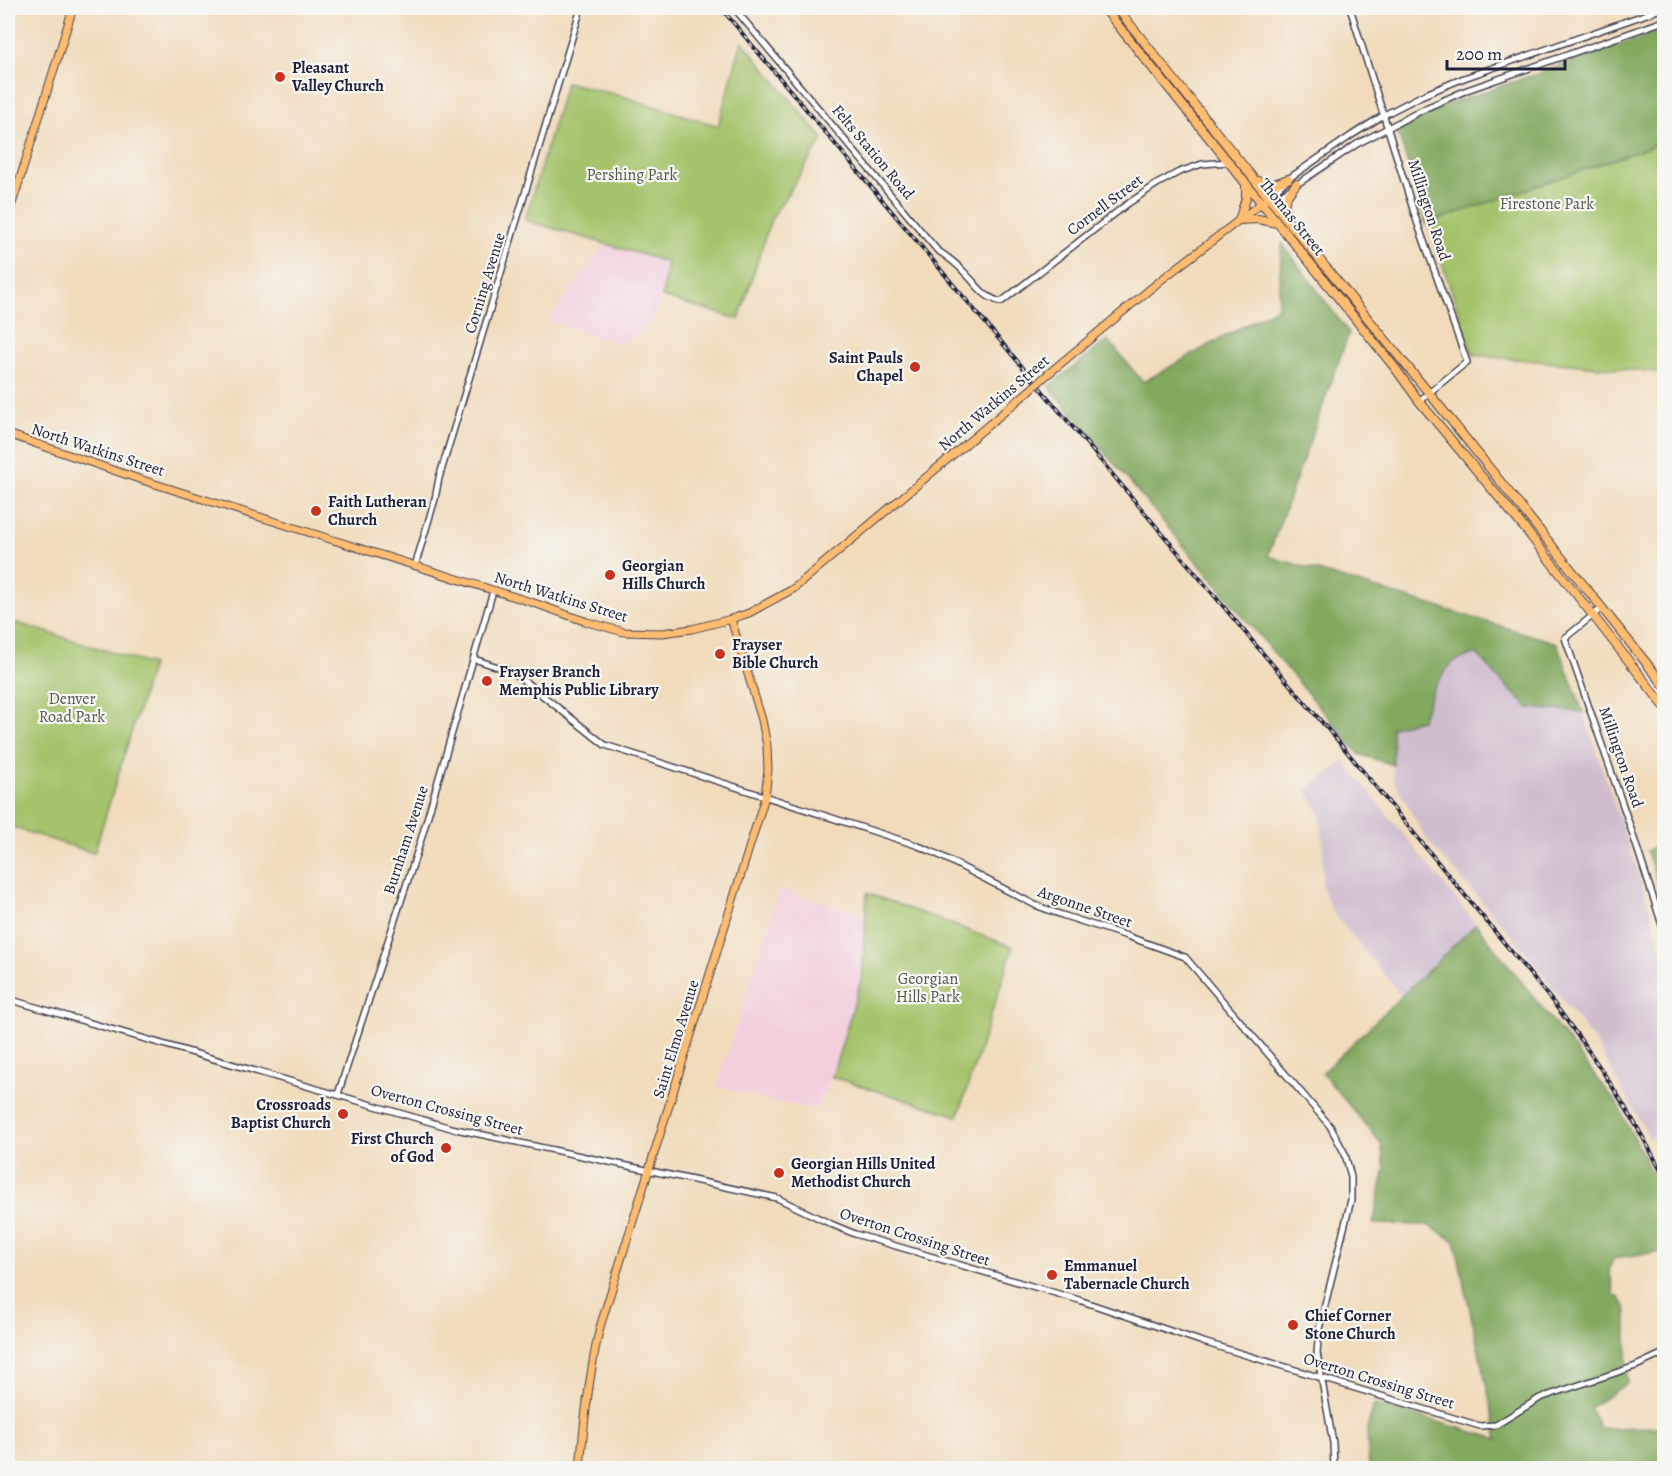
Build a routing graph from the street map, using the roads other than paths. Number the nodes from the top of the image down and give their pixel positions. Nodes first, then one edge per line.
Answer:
1 (74, 8) edge
2 (581, 8) edge
3 (734, 8) edge
4 (1104, 8) edge
5 (1117, 8) edge
6 (1350, 8) edge
7 (1664, 8) edge
8 (1665, 21) edge
9 (1384, 116) junction
10 (1388, 128) junction
11 (1240, 160) junction
12 (1229, 163) junction
13 (1249, 180) junction
14 (1292, 182) junction
15 (1265, 200) junction
16 (8, 214) edge
17 (1239, 220) junction
18 (1288, 220) junction
19 (1278, 223) junction
20 (1001, 302) joint
21 (1370, 320) junction
22 (1362, 327) junction
23 (1395, 351) junction
24 (1387, 358) junction
25 (1429, 393) junction
26 (1419, 401) junction
27 (8, 434) edge
28 (415, 566) junction
29 (493, 591) junction
30 (1602, 608) junction
31 (1592, 615) junction
32 (731, 619) junction
33 (474, 659) junction
34 (1665, 685) edge
35 (1665, 706) edge
36 (765, 797) junction
37 (1665, 931) edge
38 (8, 999) edge
39 (338, 1094) junction
40 (650, 1170) junction
41 (1665, 1353) edge
42 (1322, 1378) junction
43 (580, 1468) edge
44 (1334, 1468) edge

1 - 16 main road
2 - 28 street, Corning Avenue
3 - 20 street, Felts Station Road
4 - 12 highway, Thomas Street
5 - 11 highway, Thomas Street
6 - 9 street, Millington Road
7 - 9 street, North Watkins Street
8 - 10 street, North Watkins Street
9 - 10 street, Millington Road
9 - 14 street, North Watkins Street
10 - 14 street, North Watkins Street
10 - 25 street, Millington Road
11 - 12 street, Cornell Street
11 - 13 highway, Thomas Street
12 - 13 highway, Thomas Street
12 - 20 street, Cornell Street
13 - 14 highway
13 - 15 highway, Thomas Street
13 - 17 highway
14 - 15 street, North Watkins Street
14 - 18 highway
15 - 17 main road, North Watkins Street
15 - 18 highway, Thomas Street
15 - 19 highway, Thomas Street
17 - 19 highway
17 - 32 main road, North Watkins Street, bridge
18 - 21 highway, Thomas Street
19 - 22 highway, Thomas Street
21 - 22 highway
21 - 23 highway, Thomas Street
22 - 24 highway, Thomas Street
23 - 24 highway
23 - 25 highway, Thomas Street
24 - 26 highway, Thomas Street
25 - 26 street, Millington Road
25 - 30 highway, Thomas Street
26 - 31 highway, Thomas Street
27 - 28 main road, North Watkins Street
28 - 29 main road, North Watkins Street
29 - 32 main road, North Watkins Street
29 - 33 street, Burnham Avenue
30 - 31 street, Millington Road
30 - 34 highway, Thomas Street
31 - 35 highway, Thomas Street
31 - 37 street, Millington Road
32 - 36 main road, Saint Elmo Avenue
33 - 36 street, Argonne Street
33 - 39 street, Burnham Avenue
36 - 40 main road, Saint Elmo Avenue
36 - 42 street, Argonne Street
38 - 39 street, Overton Crossing Street
39 - 40 street, Overton Crossing Street
40 - 42 street, Overton Crossing Street
40 - 43 main road, Saint Elmo Avenue
41 - 42 street, Overton Crossing Street
42 - 44 street, Argonne Street

